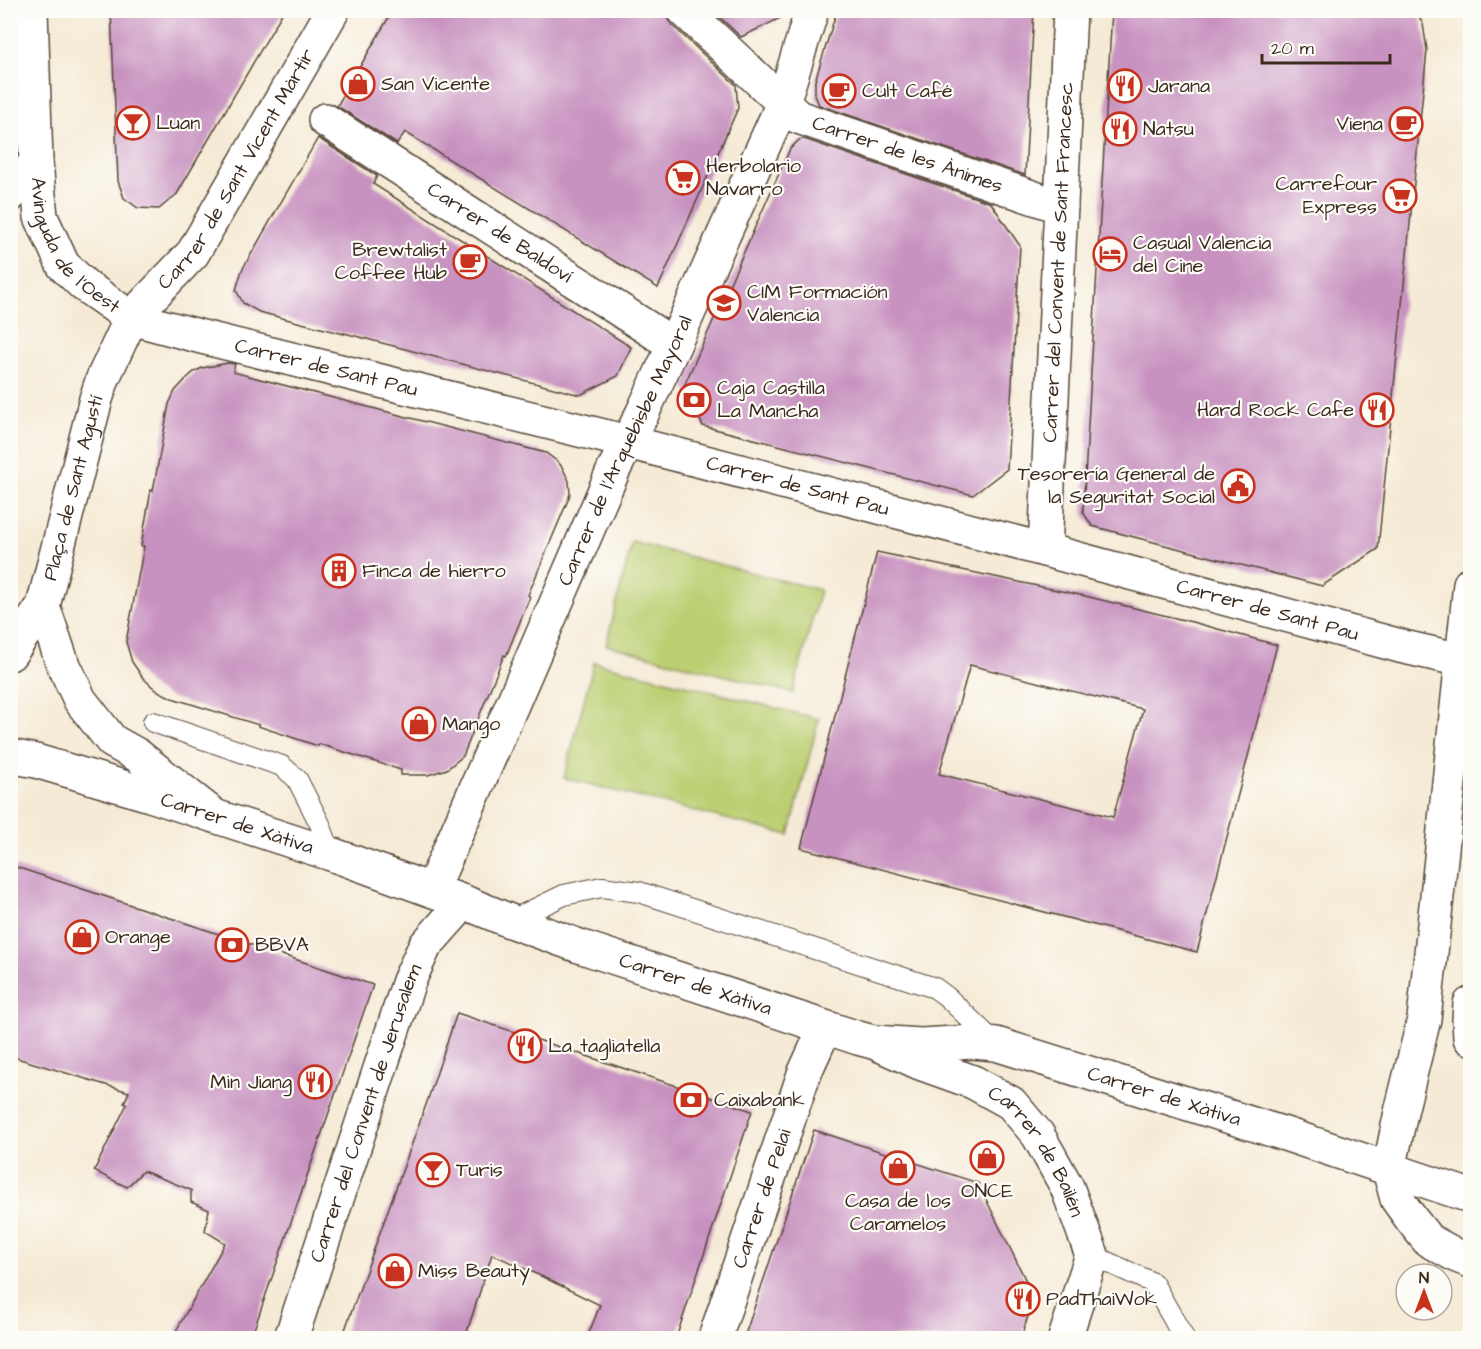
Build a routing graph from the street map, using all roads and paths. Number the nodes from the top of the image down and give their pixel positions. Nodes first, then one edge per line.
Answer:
1 (31, 10) edge
2 (333, 10) edge
3 (684, 10) edge
4 (812, 10) edge
5 (1070, 10) edge
6 (783, 103) junction
7 (325, 120) dead end
8 (36, 162) junction
9 (10, 195) edge
10 (1061, 207) junction
11 (131, 318) junction
12 (674, 345) junction
13 (628, 442) junction
14 (1046, 550) junction
15 (1470, 584) edge
16 (43, 606) junction
17 (10, 654) edge
18 (1466, 662) edge
19 (153, 722) dead end
20 (10, 756) edge
21 (217, 817) junction
22 (331, 854) junction
23 (432, 890) junction
24 (464, 902) junction
25 (510, 921) junction
26 (1470, 1004) edge
27 (825, 1028) junction
28 (1470, 1038) edge
29 (873, 1042) junction
30 (996, 1044) junction
31 (1389, 1170) junction
32 (1470, 1196) edge
33 (1092, 1255) junction
34 (1470, 1261) edge
35 (291, 1338) edge
36 (715, 1338) edge
37 (1065, 1338) edge
38 (1184, 1338) edge

1 - 8 street, Avinguda de l'Oest
2 - 11 street, Carrer de Sant Vicent Màrtir
3 - 6 street, Carrer de les Ànimes
4 - 6 street, Carrer de l'Arquebisbe Mayoral
5 - 10 street, Carrer del Convent de Sant Francesc
6 - 10 street, Carrer de les Ànimes
6 - 12 street, Carrer de l'Arquebisbe Mayoral
7 - 12 street, Carrer de Baldoví
8 - 9 street, Avinguda de l'Oest
8 - 11 street, Avinguda de l'Oest
10 - 14 street, Carrer del Convent de Sant Francesc
11 - 13 street, Carrer de Sant Pau
11 - 16 street, Plaça de Sant Agustí
12 - 13 street, Carrer de l'Arquebisbe Mayoral
13 - 14 street, Carrer de Sant Pau
13 - 23 street, Carrer de l'Arquebisbe Mayoral
14 - 18 street, Carrer de Sant Pau
15 - 18 street
16 - 17 street, Plaça de Sant Agustí
16 - 21 street
18 - 31 street
19 - 22 lane
20 - 21 street, Carrer de Xàtiva
21 - 22 street, Carrer de Xàtiva
22 - 23 street, Carrer de Xàtiva
23 - 24 street, Carrer de Xàtiva
24 - 25 street, Carrer de Xàtiva
24 - 35 street, Carrer del Convent de Jerusalem
25 - 27 street, Carrer de Xàtiva
25 - 30 lane
26 - 28 street
27 - 29 street, Carrer de Xàtiva
27 - 36 street, Carrer de Pelai
29 - 30 street, Carrer de Xàtiva
29 - 33 street, Carrer de Bailén
30 - 31 street, Carrer de Xàtiva
31 - 32 street, Carrer de Xàtiva
31 - 34 street
33 - 37 street
33 - 38 lane

